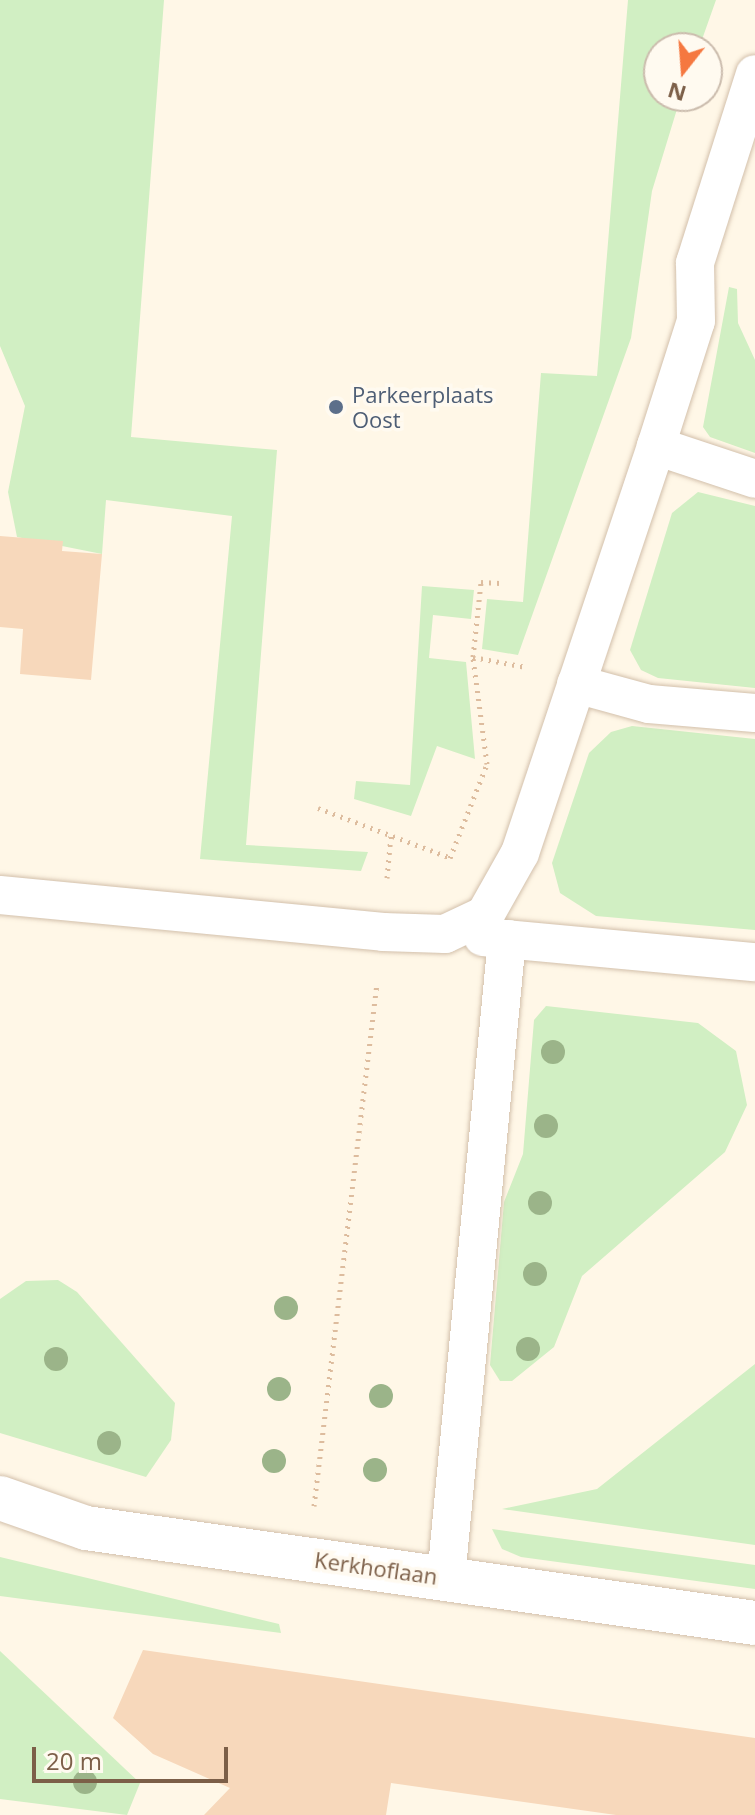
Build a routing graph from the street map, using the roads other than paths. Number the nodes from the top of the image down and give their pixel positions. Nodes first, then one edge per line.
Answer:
1 (755, 74) edge
2 (656, 446) junction
3 (755, 479) edge
4 (576, 684) junction
5 (755, 713) edge
6 (0, 895) edge
7 (445, 934) junction
8 (507, 939) junction
9 (755, 962) edge
10 (0, 1498) edge
11 (447, 1565) junction
12 (755, 1623) edge

1 - 2 lane
2 - 3 lane
2 - 4 lane
4 - 5 lane
4 - 7 lane
6 - 7 lane
7 - 8 lane
8 - 9 lane
8 - 11 lane
10 - 11 street, Kerkhoflaan
11 - 12 street, Kerkhoflaan

